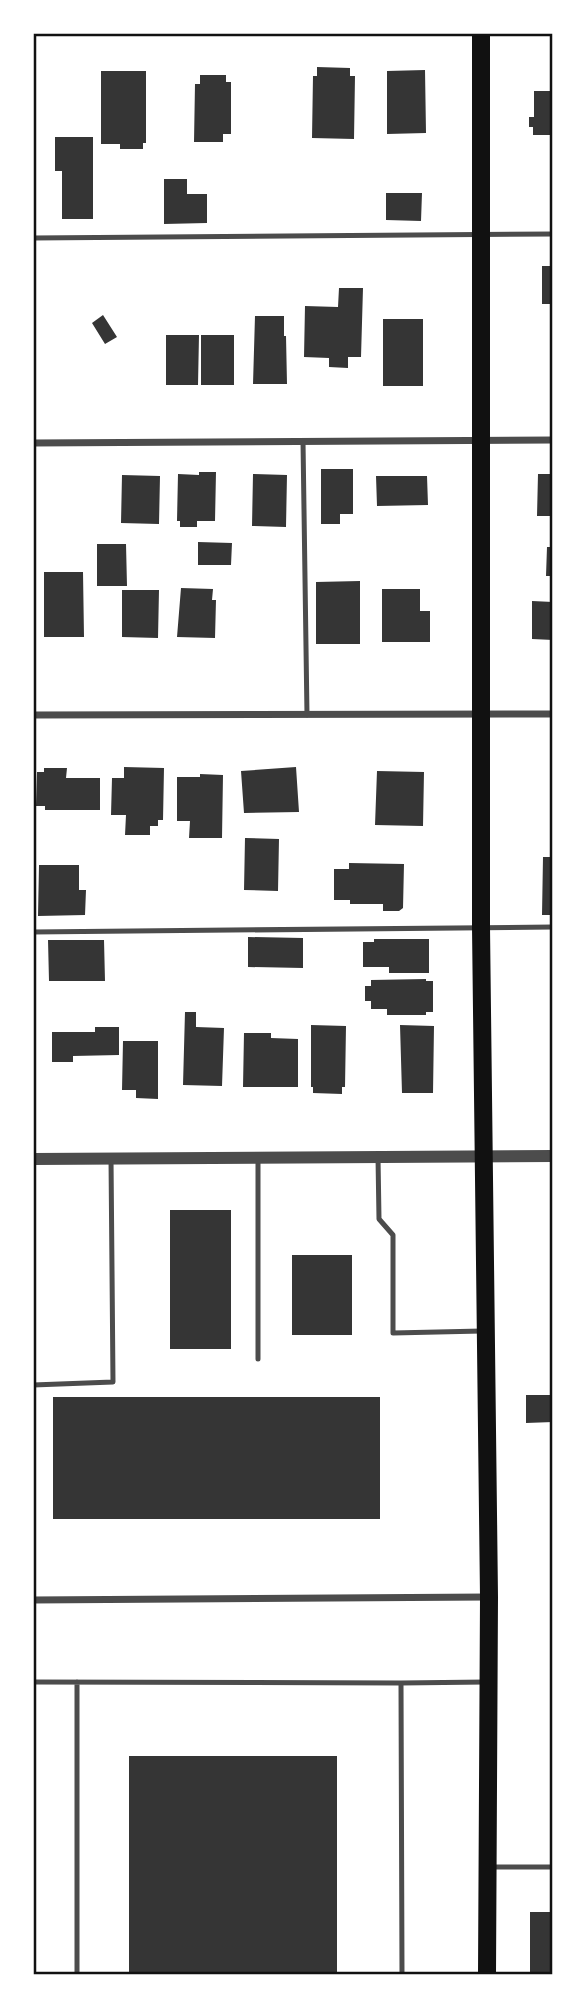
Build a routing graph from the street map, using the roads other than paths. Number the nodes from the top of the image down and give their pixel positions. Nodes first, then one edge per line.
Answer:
1 (481, 33) edge
2 (481, 234) junction
3 (553, 234) edge
4 (33, 238) edge
5 (481, 440) junction
6 (553, 440) edge
7 (303, 441) junction
8 (33, 443) edge
9 (553, 714) edge
10 (33, 715) edge
11 (307, 715) junction
12 (481, 715) junction
13 (481, 927) junction
14 (553, 927) edge
15 (33, 932) edge
16 (483, 1156) junction
17 (553, 1156) edge
18 (258, 1157) junction
19 (378, 1157) junction
20 (111, 1158) junction
21 (33, 1159) edge
22 (486, 1331) junction
23 (258, 1359) dead end
24 (33, 1385) edge
25 (489, 1597) junction
26 (33, 1600) edge
27 (33, 1682) edge
28 (77, 1682) junction
29 (488, 1682) junction
30 (401, 1683) junction
31 (553, 1867) edge
32 (487, 1868) junction
33 (77, 1975) edge
34 (402, 1975) edge
35 (487, 1975) edge

1 - 2 main road
2 - 3 lane
2 - 4 lane
2 - 5 main road
5 - 6 street
5 - 7 street
5 - 12 main road
7 - 8 street
7 - 11 lane
9 - 12 street
10 - 11 street
11 - 12 street
12 - 13 main road
13 - 14 lane
13 - 15 lane
13 - 16 main road
16 - 17 street
16 - 19 street
16 - 22 main road
18 - 19 street
18 - 20 street
18 - 23 lane
19 - 22 lane
20 - 21 street
20 - 24 lane
22 - 25 main road
25 - 26 street
25 - 29 main road
27 - 28 lane
28 - 30 lane
28 - 33 lane
29 - 30 lane
29 - 32 main road
30 - 34 lane
31 - 32 lane
32 - 35 main road

